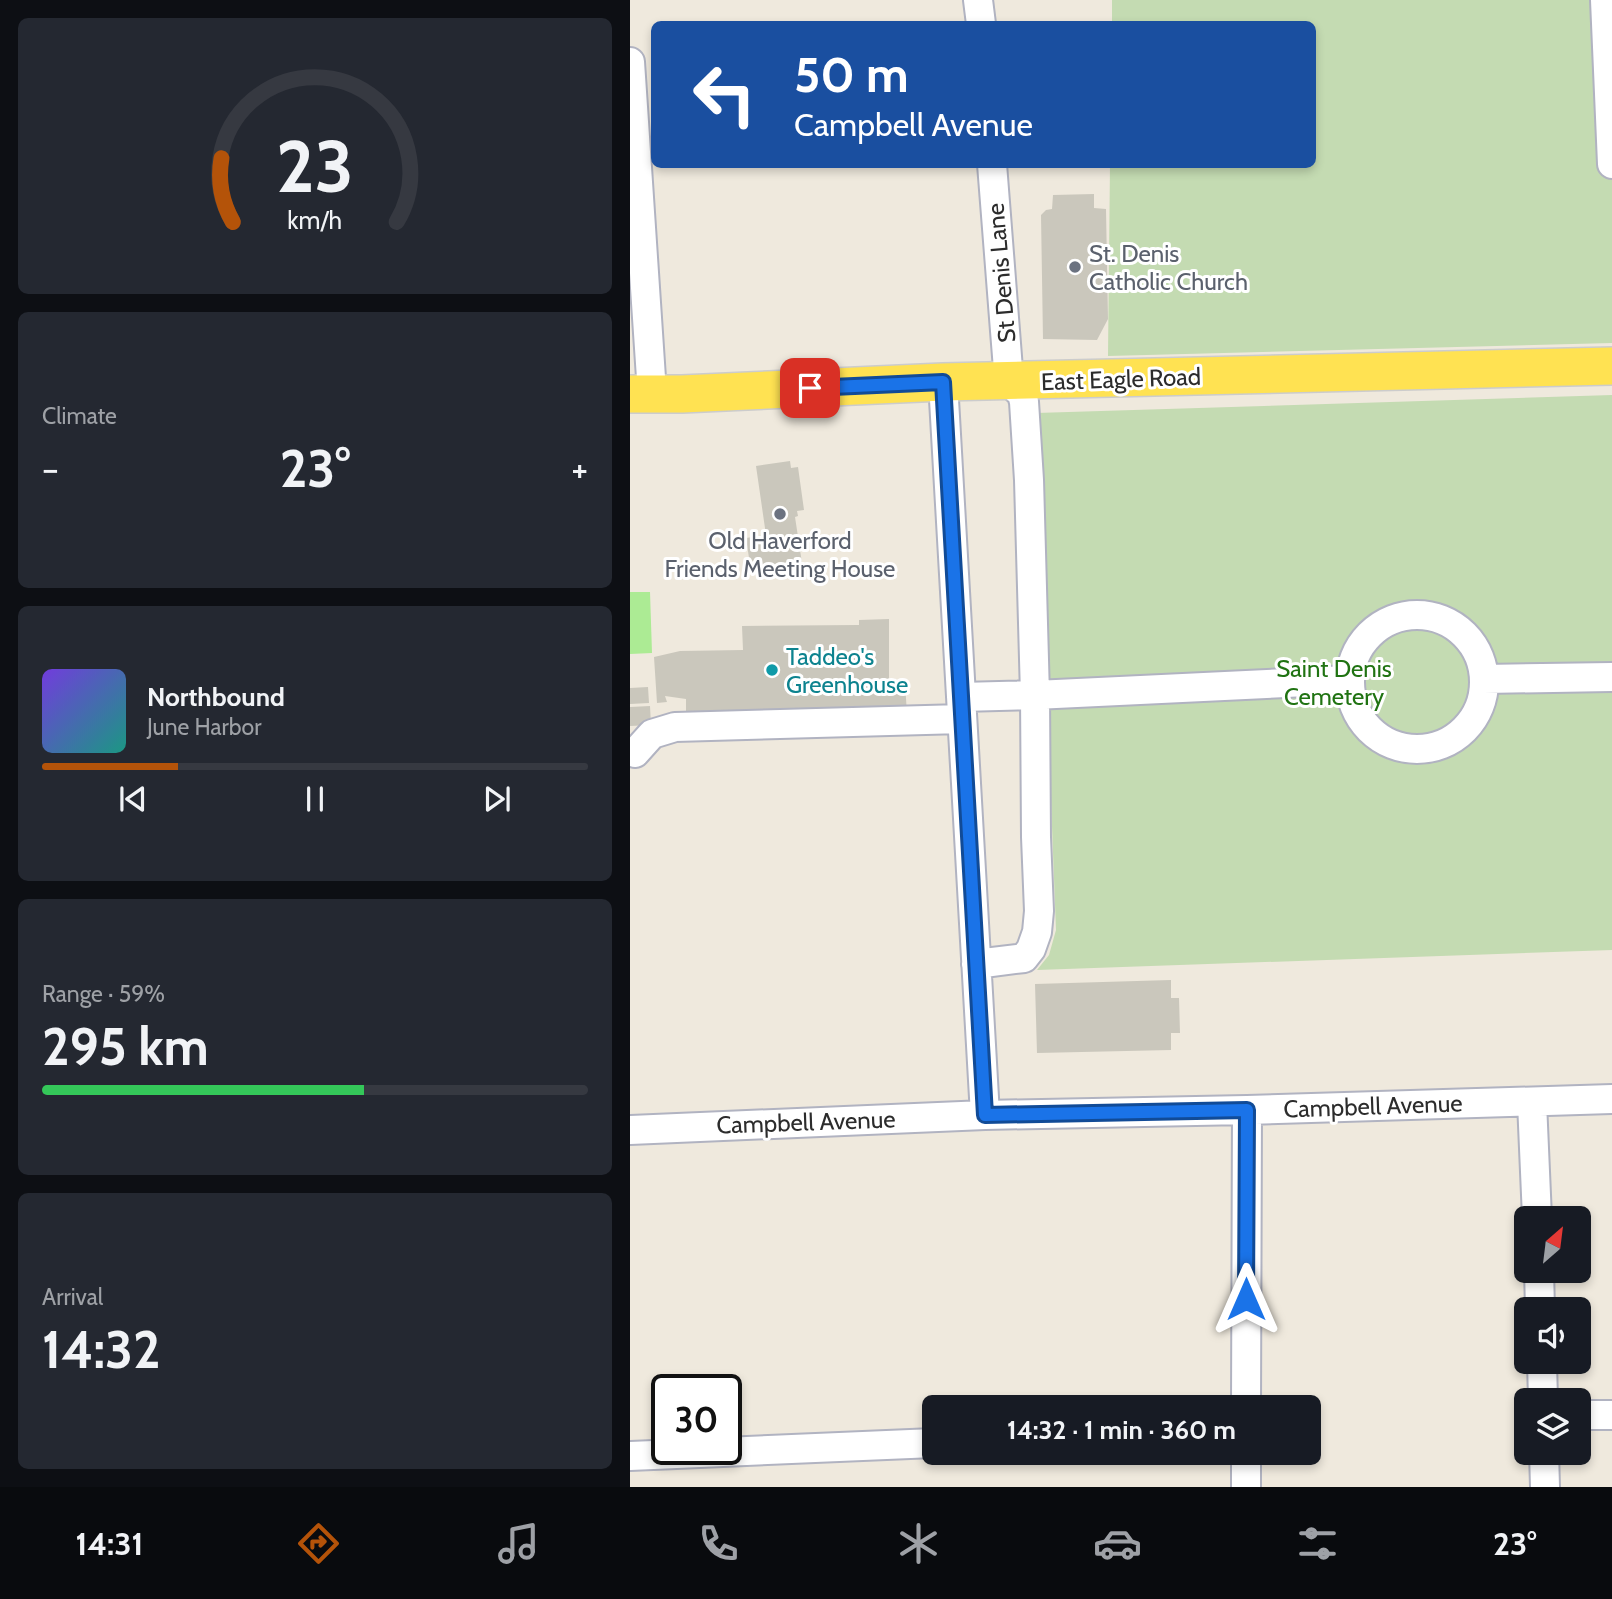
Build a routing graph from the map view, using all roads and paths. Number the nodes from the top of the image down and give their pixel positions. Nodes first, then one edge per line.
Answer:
1 (978, 0) edge
2 (1605, 0) edge
3 (1612, 1) edge
4 (981, 21) edge
5 (630, 62) edge
6 (1612, 148) edge
7 (1612, 164) edge
8 (992, 168) edge
9 (1612, 366) edge
10 (943, 382) junction
11 (1009, 382) junction
12 (641, 393) edge
13 (1612, 677) edge
14 (1349, 680) junction
15 (1484, 680) junction
16 (1035, 695) junction
17 (961, 708) junction
18 (635, 753) dead end
19 (976, 964) junction
20 (1612, 1099) edge
21 (1532, 1102) junction
22 (1247, 1110) junction
23 (985, 1115) junction
24 (630, 1130) edge
25 (1536, 1206) edge
26 (1246, 1395) edge
27 (1591, 1415) edge
28 (1612, 1415) edge
29 (922, 1443) edge
30 (630, 1455) edge
31 (1246, 1465) edge
32 (1544, 1465) edge
33 (1246, 1487) edge
34 (1545, 1487) edge

1 - 4 street
2 - 3 street
2 - 6 street
5 - 12 street
6 - 7 street
8 - 11 street, St Denis Lane
9 - 11 main road, East Eagle Road
10 - 11 main road, East Eagle Road
10 - 12 main road, East Eagle Road
10 - 17 street
11 - 16 street
13 - 15 street
14 - 15 street
14 - 15 street
14 - 16 street
16 - 17 street
16 - 19 street
17 - 18 street
17 - 19 street
19 - 23 street
20 - 21 street, Campbell Avenue
21 - 22 street, Campbell Avenue
21 - 25 street
22 - 23 street, Campbell Avenue
22 - 26 street
23 - 24 street, Campbell Avenue
27 - 28 street
29 - 30 street
31 - 33 street
32 - 34 street

